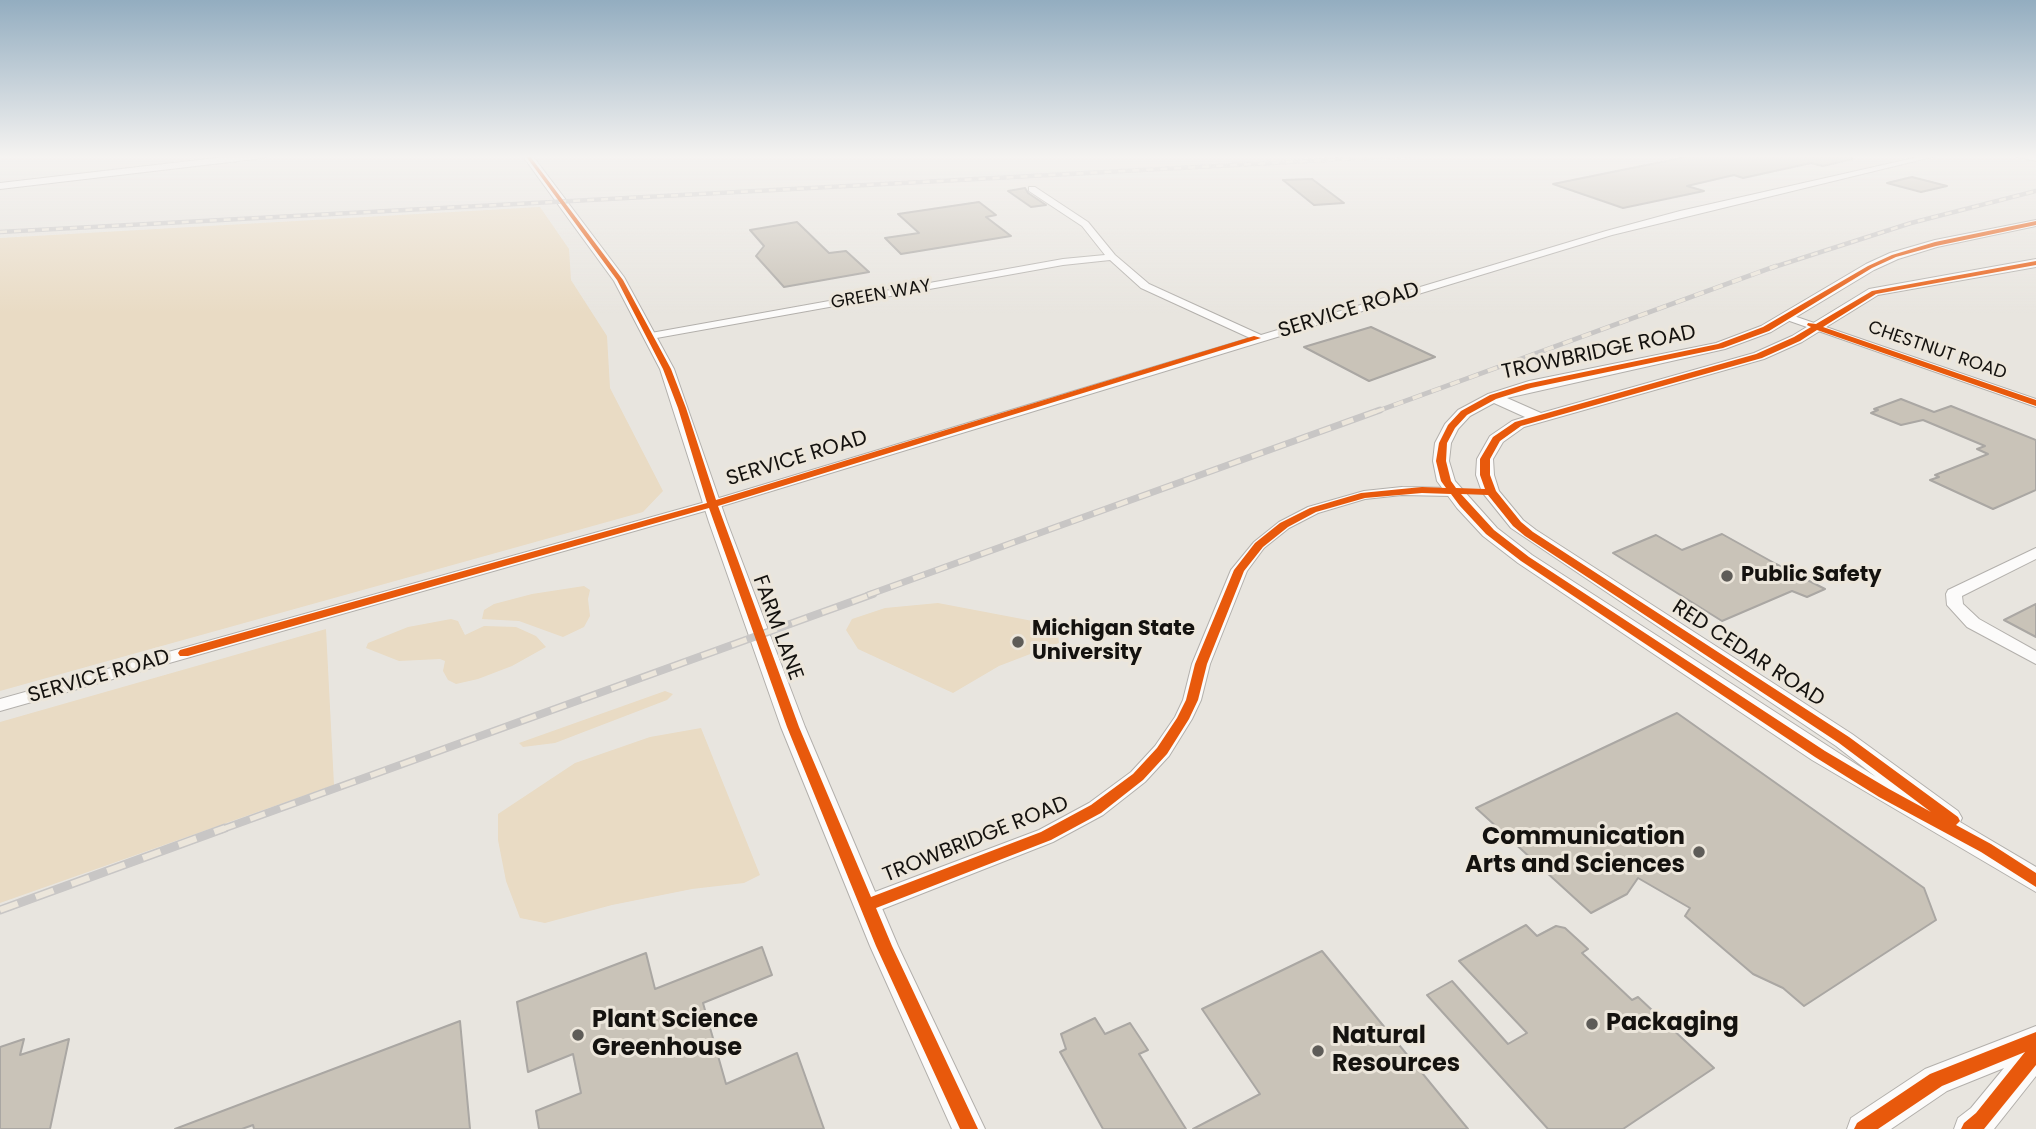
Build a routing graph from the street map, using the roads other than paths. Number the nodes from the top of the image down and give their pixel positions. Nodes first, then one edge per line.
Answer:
1 (566, 208) edge
2 (1060, 208) edge
3 (1708, 208) edge
4 (2036, 223) edge
5 (1112, 257) junction
6 (2036, 263) edge
7 (1788, 317) junction
8 (1817, 327) junction
9 (651, 335) junction
10 (1259, 338) junction
11 (1493, 397) junction
12 (2036, 403) edge
13 (1538, 417) junction
14 (1452, 492) junction
15 (1491, 492) junction
16 (714, 504) junction
17 (1550, 550) junction
18 (2036, 553) edge
19 (1525, 559) junction
20 (2036, 658) edge
21 (1721, 659) junction
22 (1695, 671) junction
23 (0, 705) edge
24 (1986, 848) junction
25 (2036, 881) edge
26 (867, 905) junction
27 (2036, 1040) edge
28 (2036, 1052) edge
29 (969, 1129) edge
30 (1863, 1129) edge
31 (1970, 1129) edge

1 - 9 street, FARM LANE
2 - 5 street
3 - 10 street, SERVICE ROAD
4 - 7 street, TROWBRIDGE ROAD
5 - 9 street, GREEN WAY
5 - 10 street
6 - 8 street, TROWBRIDGE ROAD
7 - 8 street, CHESTNUT ROAD
7 - 11 street, TROWBRIDGE ROAD
8 - 12 street, CHESTNUT ROAD
8 - 13 street, TROWBRIDGE ROAD
9 - 16 street, FARM LANE
10 - 16 street, SERVICE ROAD
11 - 13 street
11 - 14 street, TROWBRIDGE ROAD
13 - 15 street, TROWBRIDGE ROAD
14 - 15 street
14 - 19 street, RED CEDAR ROAD
14 - 26 street, TROWBRIDGE ROAD
15 - 17 street, RED CEDAR ROAD
16 - 23 street, SERVICE ROAD
16 - 26 street, FARM LANE
17 - 19 street
17 - 21 street, RED CEDAR ROAD
18 - 20 street
19 - 22 street, RED CEDAR ROAD
21 - 22 street
21 - 24 street, RED CEDAR ROAD
22 - 24 street, RED CEDAR ROAD
24 - 25 street, RED CEDAR ROAD
26 - 29 street, FARM LANE
27 - 30 street
28 - 31 street

